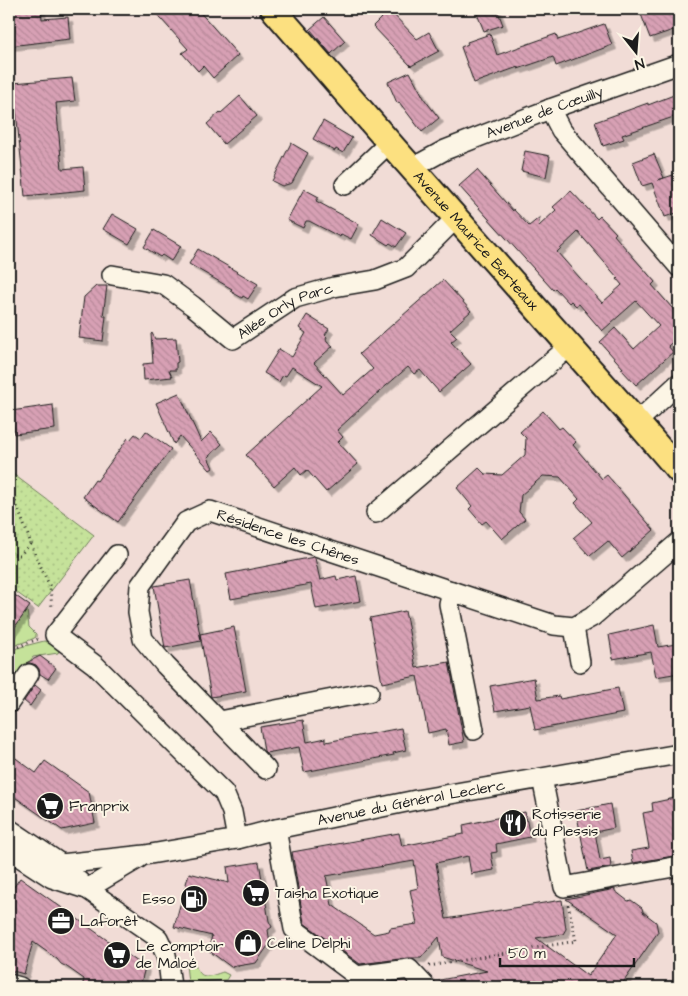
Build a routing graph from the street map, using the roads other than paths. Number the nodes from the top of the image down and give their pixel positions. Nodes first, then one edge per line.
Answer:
1 (273, 9) edge
2 (679, 64) edge
3 (550, 109) junction
4 (390, 143) junction
5 (412, 168) junction
6 (345, 185) dead end
7 (456, 218) junction
8 (679, 267) edge
9 (112, 275) dead end
10 (570, 346) junction
11 (679, 383) edge
12 (637, 422) junction
13 (679, 471) edge
14 (376, 512) dead end
15 (679, 542) edge
16 (117, 555) dead end
17 (452, 591) junction
18 (574, 627) junction
19 (580, 662) dead end
20 (29, 674) dead end
21 (369, 692) dead end
22 (9, 703) edge
23 (220, 721) junction
24 (474, 730) dead end
25 (679, 754) edge
26 (266, 769) dead end
27 (542, 778) junction
28 (9, 828) edge
29 (276, 830) junction
30 (238, 839) junction
31 (9, 850) edge
32 (145, 855) junction
33 (61, 864) junction
34 (679, 866) edge
35 (87, 889) junction
36 (9, 984) edge
37 (20, 987) edge
38 (171, 987) edge
39 (426, 987) edge

1 - 4 main road, Avenue Maurice Berteaux
2 - 3 street, Avenue de Cœuilly
3 - 5 street, Avenue de Cœuilly
3 - 8 street
4 - 5 main road, Avenue Maurice Berteaux
4 - 6 street
5 - 7 main road, Avenue Maurice Berteaux
7 - 9 street, Allée Orly Parc
7 - 10 main road, Avenue Maurice Berteaux
10 - 12 main road, Avenue Maurice Berteaux
10 - 14 street
11 - 12 street
12 - 13 main road, Avenue Maurice Berteaux
15 - 18 street
16 - 30 street
17 - 18 street, Résidence les Chênes
17 - 23 street, Résidence les Chênes
17 - 24 street
18 - 19 street
20 - 22 street
21 - 23 street
23 - 26 street, Résidence les Chênes
25 - 27 street, Avenue du Général Leclerc
27 - 29 street, Avenue du Général Leclerc
27 - 34 street
28 - 33 street
29 - 30 street, Avenue du Général Leclerc
29 - 39 street
30 - 32 street, Avenue du Général Leclerc
31 - 35 street
32 - 33 street, Avenue du Général Leclerc
32 - 35 street, Avenue du Général Leclerc
33 - 35 street
35 - 38 street
36 - 37 street

